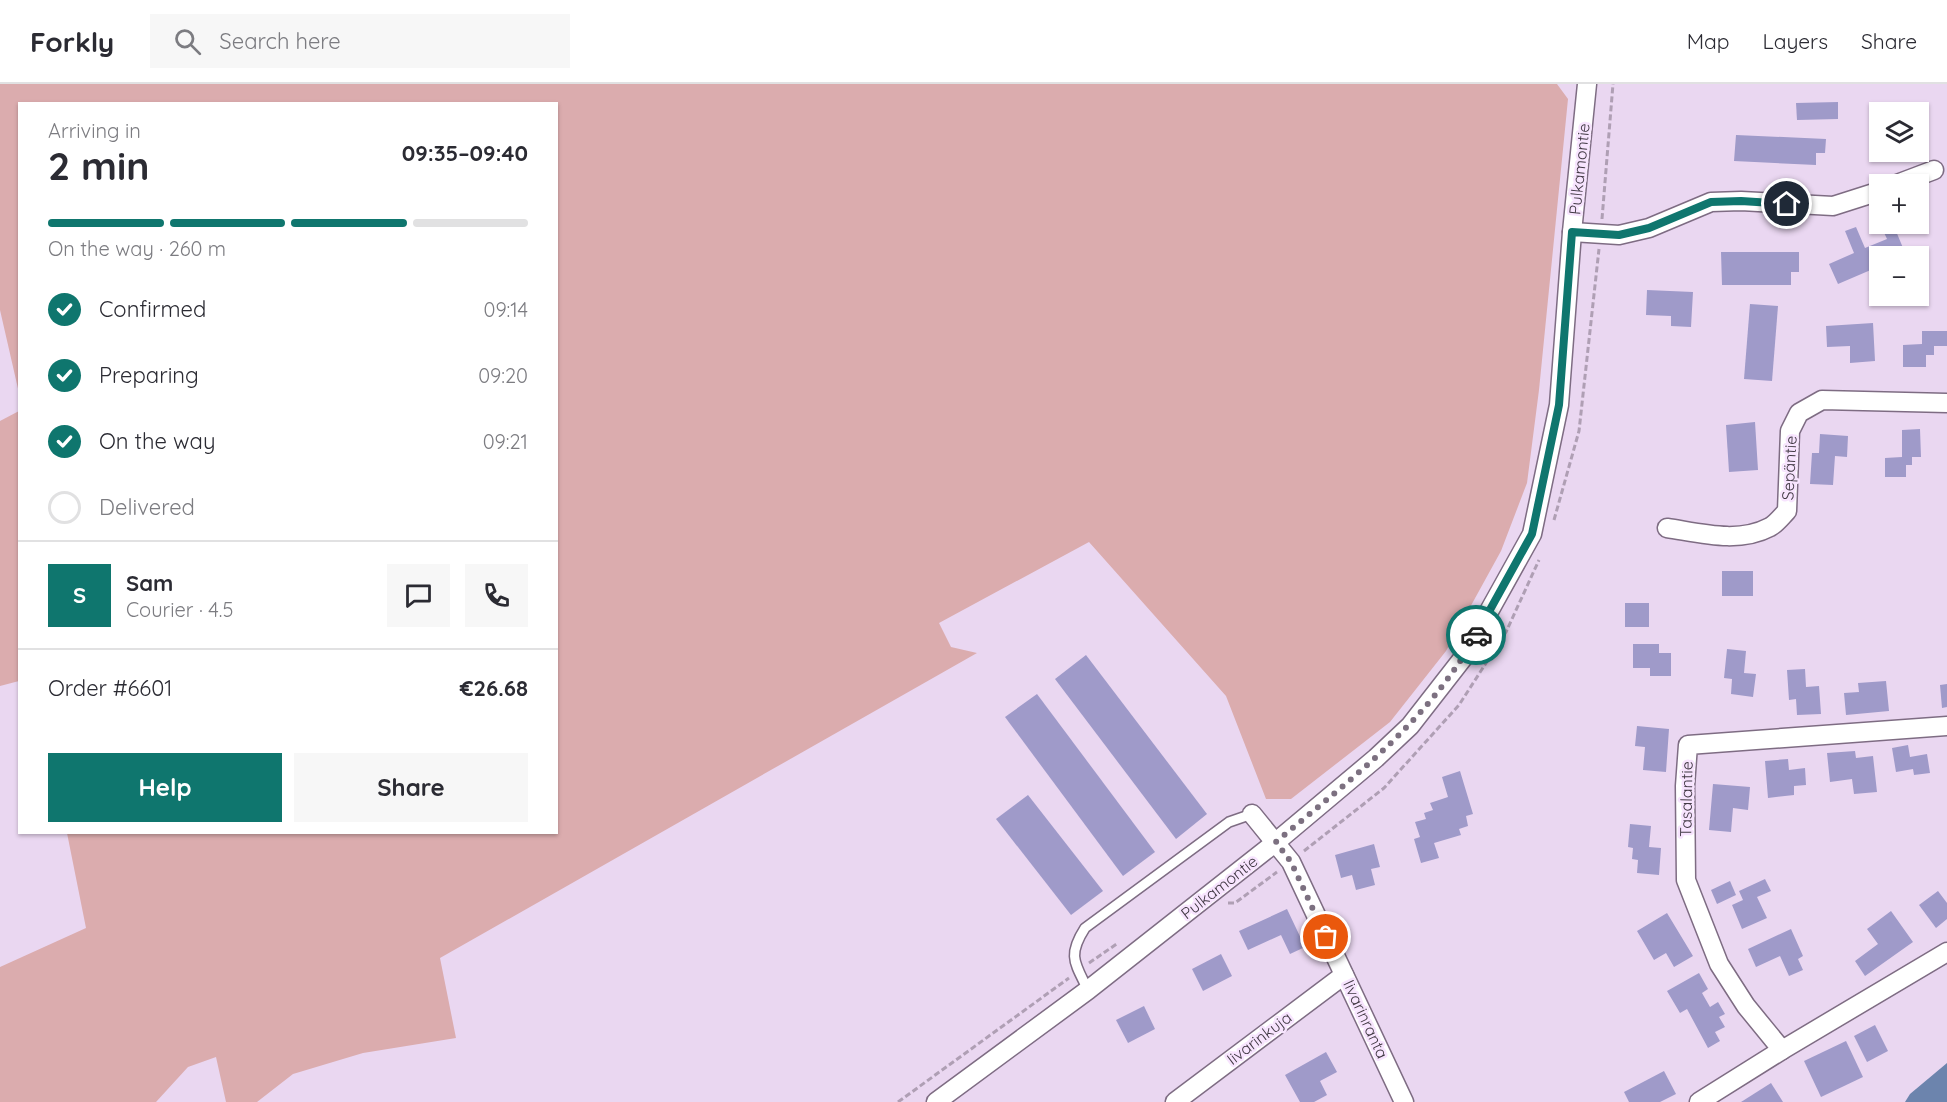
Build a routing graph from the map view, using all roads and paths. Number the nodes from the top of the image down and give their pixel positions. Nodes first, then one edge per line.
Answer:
1 (1587, 84) edge
2 (1613, 84) edge
3 (1934, 170) dead end
4 (1923, 174) edge
5 (1869, 195) edge
6 (1572, 232) junction
7 (1601, 234) junction
8 (1947, 403) edge
9 (1552, 528) dead end
10 (1667, 528) dead end
11 (1539, 560) dead end
12 (1947, 726) edge
13 (1252, 814) joint
14 (1276, 842) junction
15 (1291, 862) junction
16 (1947, 952) edge
17 (1344, 975) junction
18 (1088, 990) junction
19 (1782, 1050) junction
20 (936, 1102) edge
21 (1175, 1102) edge
22 (1404, 1102) edge
23 (1699, 1102) edge

1 - 6 street, Pulkamontie
2 - 7 path
3 - 4 street
5 - 7 street
6 - 7 street
6 - 14 street, Pulkamontie
7 - 9 path
8 - 10 street, Sepäntie
11 - 15 path
12 - 19 street, Tasalantie
13 - 14 street, Iivarinranta
13 - 18 lane
14 - 15 street, Iivarinranta
14 - 18 street, Pulkamontie
15 - 17 street, Iivarinranta
16 - 19 street
17 - 21 street, Iivarinkuja
17 - 22 street, Iivarinranta
18 - 20 street, Pulkamontie
19 - 23 street

